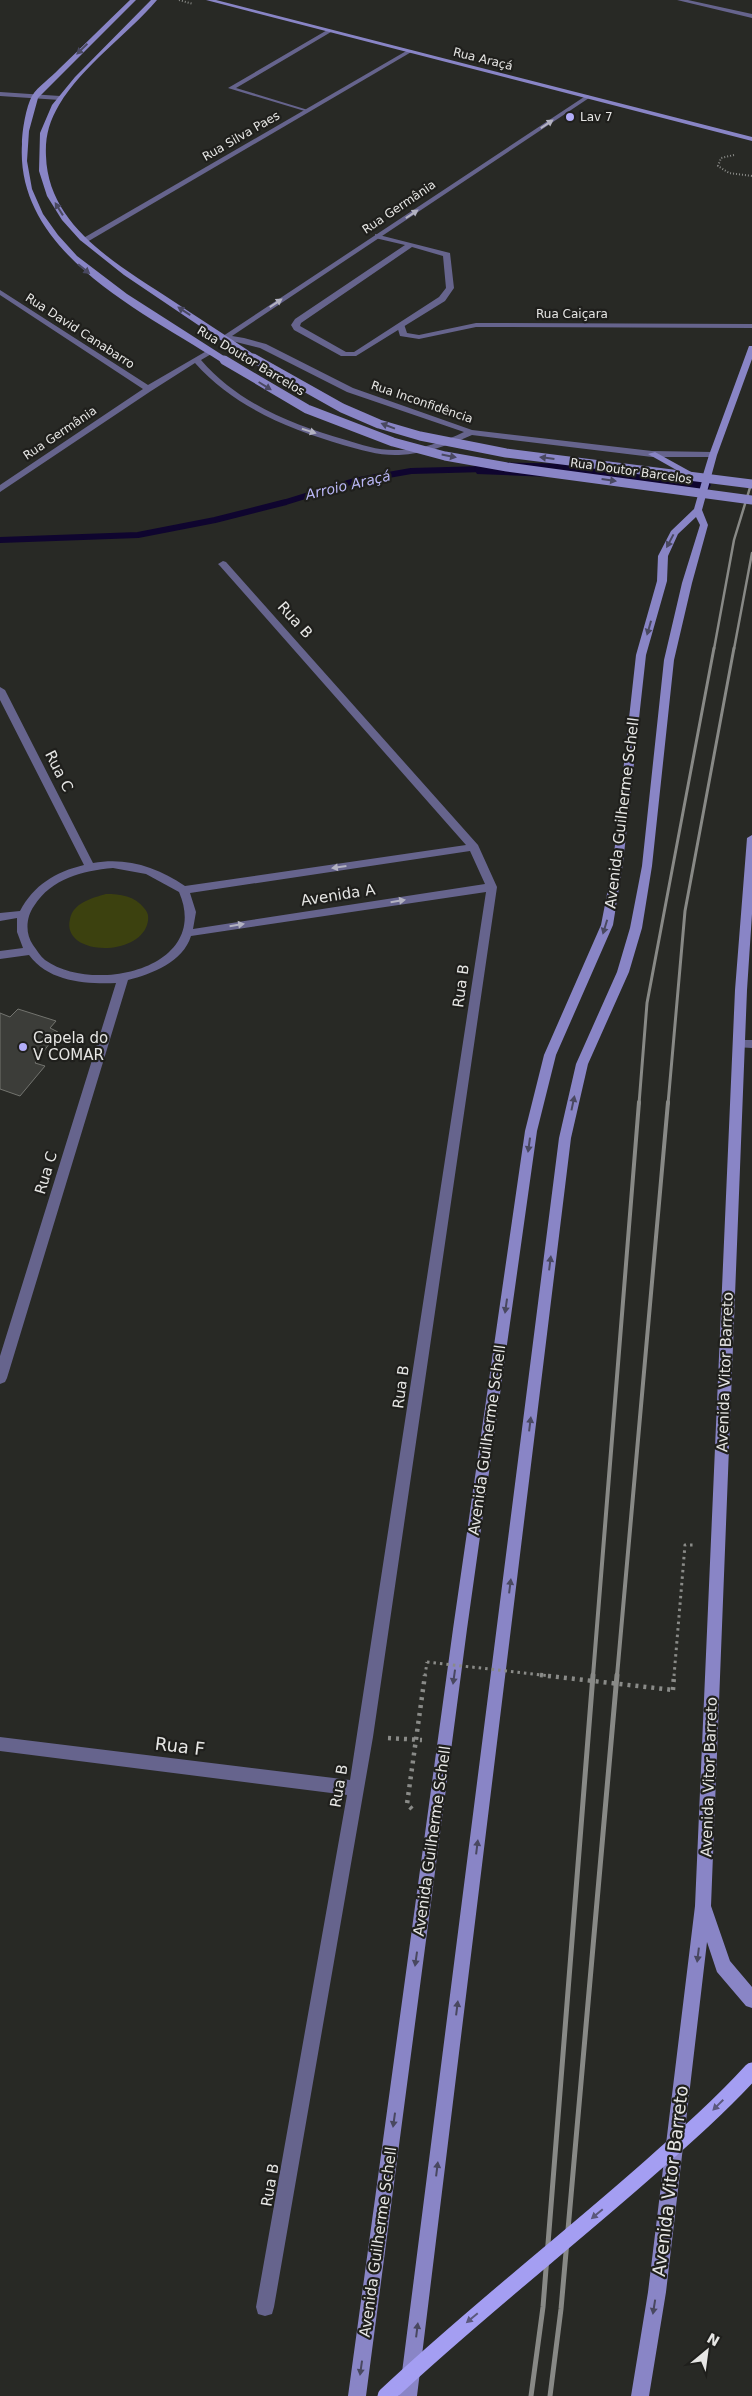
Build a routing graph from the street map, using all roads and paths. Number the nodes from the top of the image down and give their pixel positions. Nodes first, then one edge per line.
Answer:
1 (134, 0) edge
2 (154, 0) edge
3 (209, 0) edge
4 (680, 0) edge
5 (752, 16) edge
6 (329, 31) junction
7 (410, 52) junction
8 (0, 94) edge
9 (35, 97) junction
10 (587, 97) junction
11 (60, 98) junction
12 (306, 111) junction
13 (752, 139) edge
14 (17, 142) dead end
15 (737, 154) dead end
16 (752, 176) edge
17 (20, 187) dead end
18 (378, 236) junction
19 (84, 240) junction
20 (410, 245) junction
21 (0, 292) edge
22 (401, 326) junction
23 (752, 326) edge
24 (224, 338) junction
25 (752, 348) edge
26 (210, 351) junction
27 (196, 359) junction
28 (148, 389) junction
29 (471, 432) junction
30 (652, 454) junction
31 (713, 455) junction
32 (705, 482) junction
33 (752, 484) edge
34 (0, 489) edge
35 (752, 500) edge
36 (698, 510) junction
37 (223, 564) dead end
38 (0, 690) edge
39 (752, 838) edge
40 (474, 847) junction
41 (90, 867) junction
42 (492, 887) junction
43 (183, 890) junction
44 (23, 914) junction
45 (0, 917) edge
46 (189, 933) junction
47 (29, 951) junction
48 (0, 956) edge
49 (123, 978) junction
50 (746, 990) edge
51 (745, 1044) edge
52 (0, 1378) edge
53 (685, 1545) dead end
54 (365, 1737) junction
55 (415, 1740) junction
56 (445, 1741) junction
57 (0, 1744) edge
58 (355, 1788) junction
59 (703, 1906) junction
60 (752, 2000) edge
61 (752, 2071) edge
62 (265, 2306) dead end
63 (357, 2396) edge
64 (386, 2396) edge
65 (408, 2396) edge
66 (640, 2396) edge

1 -> 9 main road
2 - 11 main road, Rua Doutor Barcelos
3 - 6 main road, Rua Araçá
4 - 5 street
6 - 7 main road, Rua Araçá
6 - 12 street
7 - 10 main road, Rua Araçá
7 - 12 street, Rua Silva Paes
8 - 9 street
9 - 11 street
9 - 14 main road
10 - 13 main road, Rua Araçá
18 -> 10 street, Rua Germânia
19 -> 11 main road, Rua Doutor Barcelos
12 - 19 street, Rua Silva Paes
15 - 16 path
17 -> 26 main road, Rua Doutor Barcelos
18 - 20 street
24 -> 18 street, Rua Germânia
24 -> 19 main road, Rua Doutor Barcelos
20 - 22 street
20 - 22 street
21 - 28 street, Rua David Canabarro
22 - 23 street, Rua Caiçara
24 - 29 street, Rua Inconfidência
33 -> 24 main road, Rua Doutor Barcelos, bridge
25 - 31 main road, Avenida Guilherme Schell
26 - 27 street, Rua Germânia
26 -> 35 main road, Rua Doutor Barcelos, bridge
27 - 28 street, Rua Germânia
27 -> 29 street
28 - 34 street, Rua Germânia
29 - 30 street, Rua Inconfidência
30 - 31 street, Rua Inconfidência
30 - 32 main road
31 - 32 main road, Avenida Guilherme Schell
32 - 36 main road, Avenida Guilherme Schell
36 -> 56 main road, Avenida Guilherme Schell
65 -> 36 main road, Avenida Guilherme Schell
37 - 40 street, Rua B
38 - 41 street, Rua C
39 - 50 main road, Avenida Vitor Barreto
40 - 42 street, Rua B
40 -> 43 street, Avenida A
41 - 43 street
41 - 44 street
46 -> 42 street, Avenida A
42 - 54 street, Rua B
43 - 46 street
44 - 45 street
44 - 47 street
46 - 49 street
47 - 48 street
47 - 49 street
49 - 52 street, Rua C
50 - 51 main road, Avenida Vitor Barreto
51 - 59 main road, Avenida Vitor Barreto
53 - 55 path, bridge
54 - 55 path
54 - 58 street, Rua B
55 - 56 path
56 -> 63 main road, Avenida Guilherme Schell
57 - 58 street, Rua F
58 - 62 street, Rua B
59 - 60 main road, Avenida Vitor Barreto
59 -> 66 main road, Avenida Vitor Barreto
61 -> 64 main road, bridge

